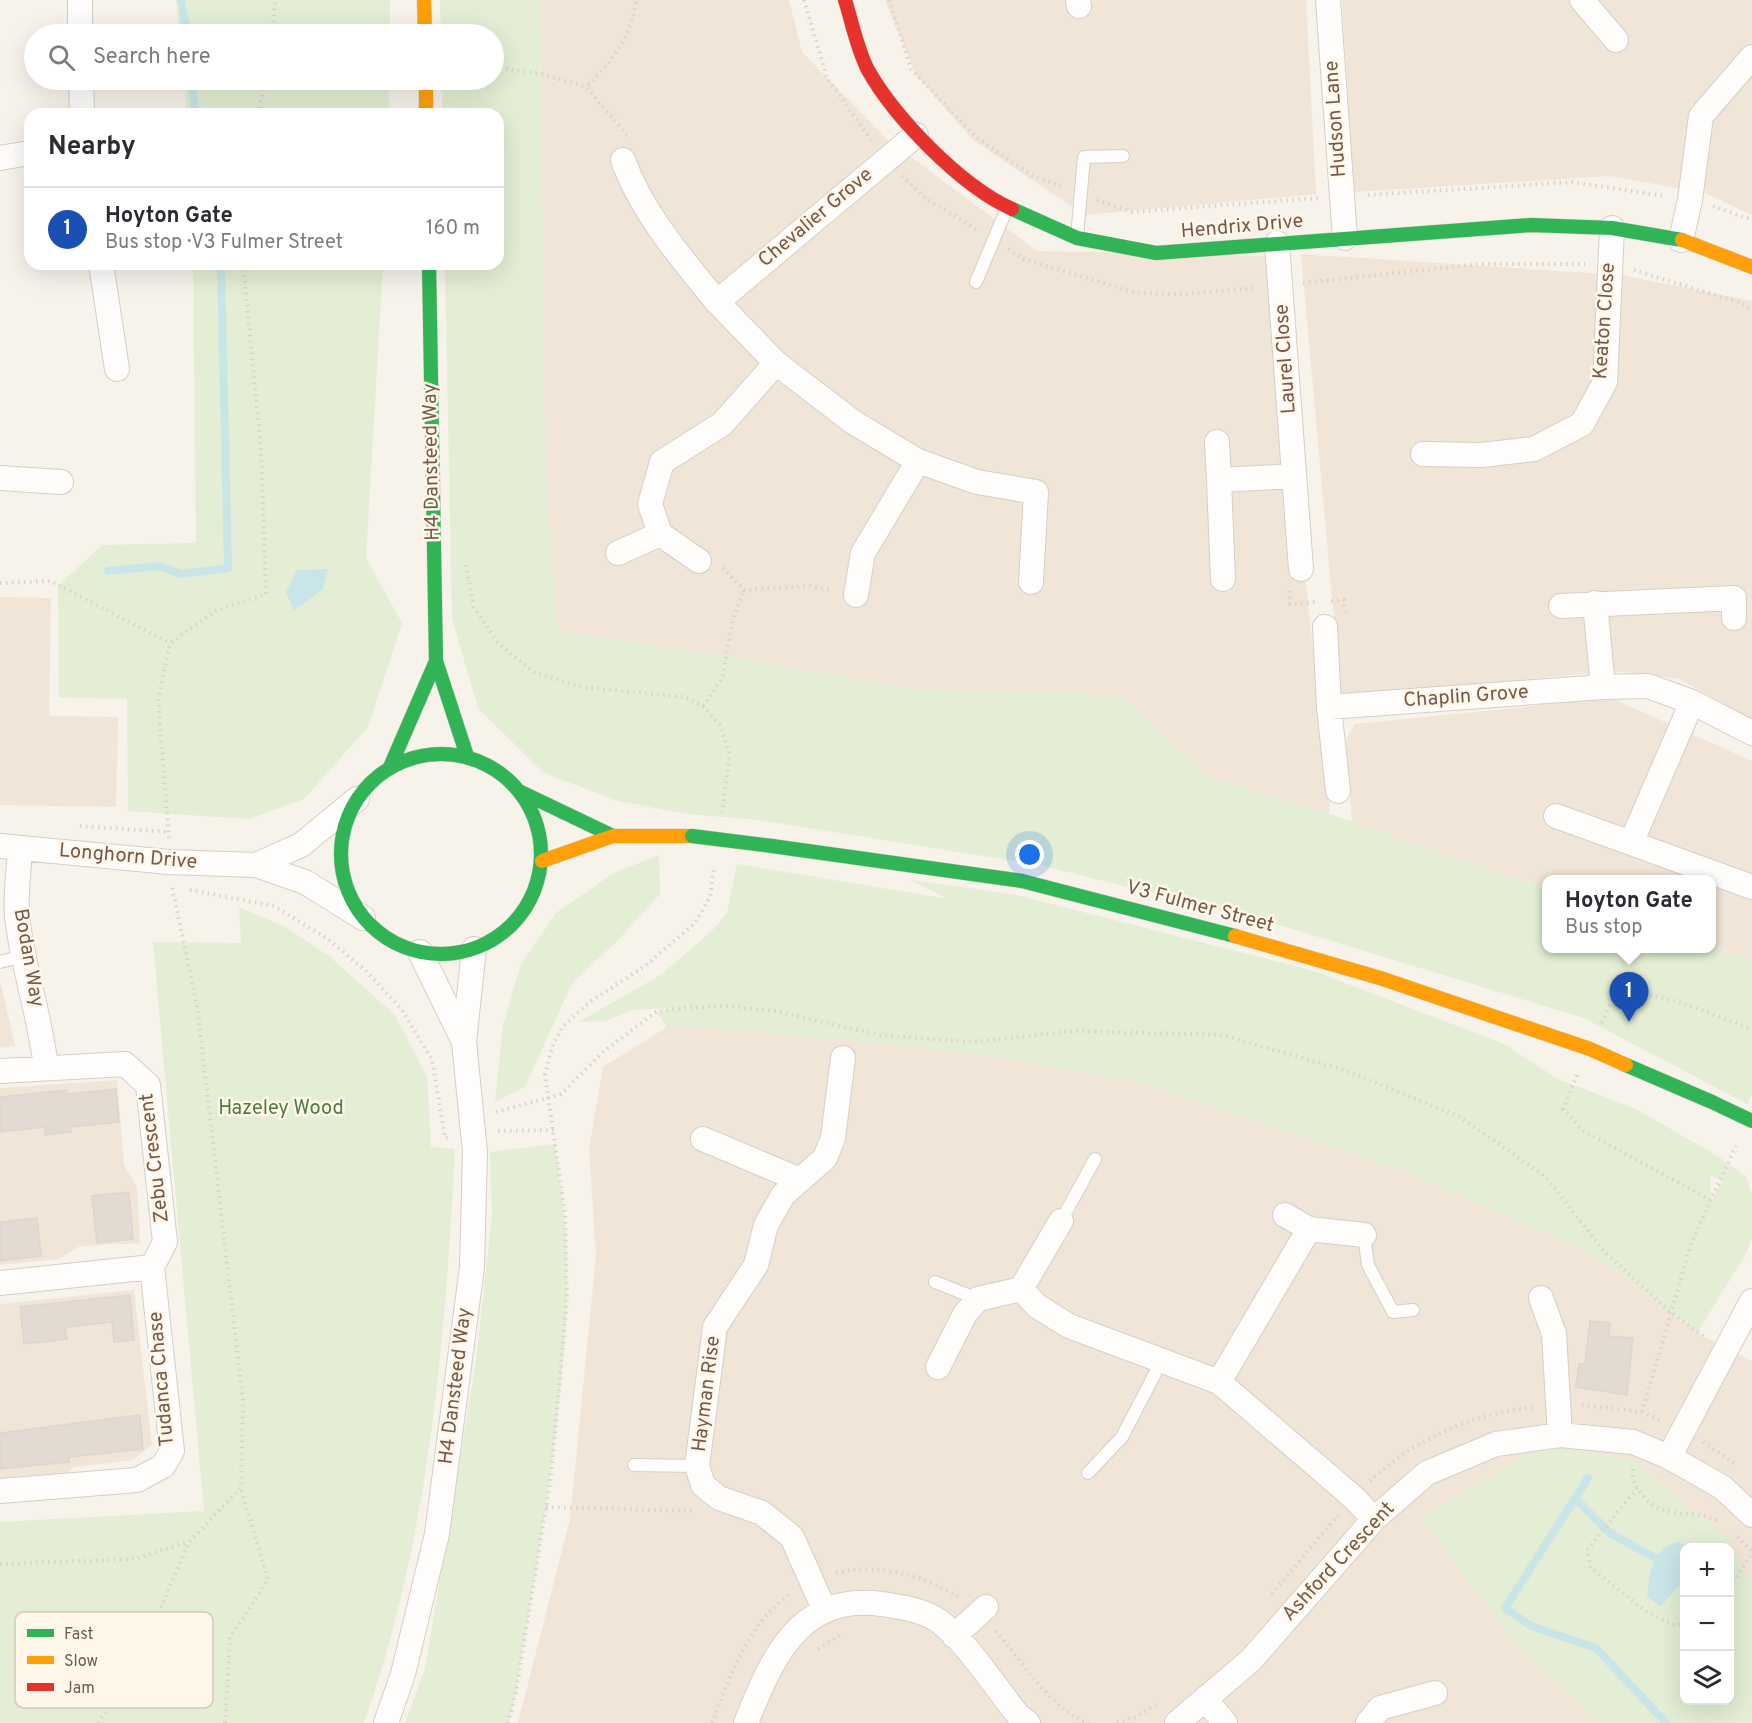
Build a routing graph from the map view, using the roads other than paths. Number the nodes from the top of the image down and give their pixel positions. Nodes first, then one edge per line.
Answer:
1 (80, 0) edge
2 (424, 0) edge
3 (845, 0) edge
4 (1328, 0) edge
5 (1582, 0) edge
6 (80, 24) edge
7 (425, 24) edge
8 (1616, 40) dead end
9 (1752, 57) edge
10 (81, 90) edge
11 (426, 90) edge
12 (82, 108) edge
13 (426, 108) edge
14 (916, 135) junction
15 (24, 154) edge
16 (1123, 156) dead end
17 (0, 158) edge
18 (623, 160) road end
19 (1008, 207) junction
20 (1612, 228) junction
21 (1077, 238) junction
22 (1345, 238) junction
23 (1681, 240) junction
24 (1277, 243) junction
25 (1752, 267) edge
26 (102, 270) edge
27 (429, 270) edge
28 (976, 282) dead end
29 (717, 302) junction
30 (776, 363) junction
31 (117, 369) dead end
32 (1217, 442) dead end
33 (1423, 454) dead end
34 (918, 461) junction
35 (1294, 476) junction
36 (0, 478) edge
37 (1220, 480) junction
38 (61, 482) dead end
39 (660, 534) junction
40 (618, 553) dead end
41 (699, 561) road end
42 (1301, 569) dead end
43 (1223, 579) dead end
44 (1031, 582) dead end
45 (856, 595) road end
46 (1595, 603) junction
47 (1561, 606) dead end
48 (1734, 618) dead end
49 (1325, 627) dead end
50 (436, 661) junction
51 (1603, 687) junction
52 (1692, 702) junction
53 (1329, 707) junction
54 (1752, 733) edge
55 (467, 756) junction
56 (390, 767) junction
57 (1338, 791) dead end
58 (521, 792) junction
59 (357, 799) junction
60 (1556, 816) dead end
61 (613, 837) junction
62 (1631, 843) junction
63 (10, 847) edge
64 (542, 861) junction
65 (256, 865) junction
66 (1752, 887) edge
67 (363, 918) junction
68 (474, 949) junction
69 (420, 952) junction
70 (24, 956) junction
71 (0, 962) edge
72 (464, 1042) junction
73 (843, 1059) dead end
74 (46, 1067) junction
75 (0, 1071) edge
76 (1752, 1121) edge
77 (703, 1139) dead end
78 (1095, 1159) dead end
79 (800, 1179) junction
80 (1285, 1215) dead end
81 (1061, 1221) joint
82 (1309, 1229) junction
83 (1364, 1235) joint
84 (152, 1267) junction
85 (935, 1282) dead end
86 (0, 1283) edge
87 (1021, 1289) junction
88 (1541, 1298) dead end
89 (978, 1299) junction
90 (1752, 1301) edge
91 (1413, 1310) dead end
92 (1162, 1360) junction
93 (938, 1367) dead end
94 (1219, 1382) junction
95 (1560, 1436) junction
96 (1669, 1457) junction
97 (634, 1465) dead end
98 (697, 1466) junction
99 (1088, 1473) dead end
100 (0, 1491) edge
101 (1752, 1515) edge
102 (1374, 1519) junction
103 (987, 1607) dead end
104 (824, 1610) junction
105 (954, 1636) junction
106 (1435, 1693) dead end
107 (1206, 1700) junction
108 (386, 1723) edge
109 (746, 1723) edge
110 (1028, 1723) edge
111 (1177, 1723) edge
112 (1225, 1723) edge
113 (1368, 1723) edge

1 - 6 street
2 - 7 street
3 - 14 street, Hendrix Drive
4 - 22 street, Hudson Lane
5 - 8 street
9 - 23 street
10 - 12 street
11 - 13 street
14 - 19 street, Hendrix Drive
14 - 29 street, Chevalier Grove
15 - 17 street
16 - 21 lane
18 - 29 street
19 - 21 street, Hendrix Drive
19 - 28 lane
20 - 22 street, Hendrix Drive
20 - 23 street, Hendrix Drive
20 - 33 street, Keaton Close
21 - 24 street, Hendrix Drive
22 - 24 street, Hendrix Drive
23 - 25 street, Hendrix Drive
24 - 35 street, Laurel Close
26 - 31 street
27 - 50 street, H4 Dansteed Way
29 - 30 street
30 - 34 street
30 - 39 street
32 - 37 street
34 - 44 street
34 - 45 street
35 - 37 street
35 - 42 street, Laurel Close
36 - 38 street
37 - 43 street
39 - 40 street
39 - 41 street
46 - 47 street
46 - 48 street
46 - 51 street
49 - 53 street
50 - 55 street, H4 Dansteed Way
50 - 56 street, H4 Dansteed Way
51 - 52 street, Chaplin Grove
51 - 53 street, Chaplin Grove
52 - 54 street, Chaplin Grove
52 - 62 street
53 - 57 street
55 - 56 street
55 - 58 street
56 - 59 street
58 - 61 street, V3 Fulmer Street
58 - 64 street
59 - 65 street, Longhorn Drive
59 - 67 street
60 - 62 street
61 - 64 street, V3 Fulmer Street
61 - 76 street, V3 Fulmer Street, bridge
62 - 66 street
63 - 65 street, Longhorn Drive
63 - 70 street, Bodan Way
64 - 68 street
65 - 67 street, Longhorn Drive
67 - 69 street
68 - 69 street
68 - 72 street, H4 Dansteed Way
69 - 72 street, H4 Dansteed Way
70 - 71 lane
70 - 74 street, Bodan Way
72 - 108 street, H4 Dansteed Way
73 - 79 street, Hayman Rise
74 - 75 street, Zebu Crescent
74 - 84 street, Zebu Crescent
77 - 79 street
78 - 81 lane
79 - 98 street, Hayman Rise
80 - 82 street
81 - 87 street
82 - 83 street
82 - 94 street
83 - 91 lane
84 - 86 street
84 - 100 street, Tudanca Chase
85 - 89 lane
87 - 89 street
87 - 92 street
88 - 95 street
89 - 93 street
90 - 96 street
92 - 94 street
92 - 99 lane
94 - 102 street
95 - 96 street, Ashford Crescent
95 - 102 street, Ashford Crescent
96 - 101 street, Ashford Crescent
97 - 98 lane
98 - 104 street, Hayman Rise
102 - 107 street, Ashford Crescent
103 - 105 street
104 - 105 street
104 - 109 street
105 - 110 street
106 - 113 street
107 - 111 street, Ashford Crescent
107 - 112 street

